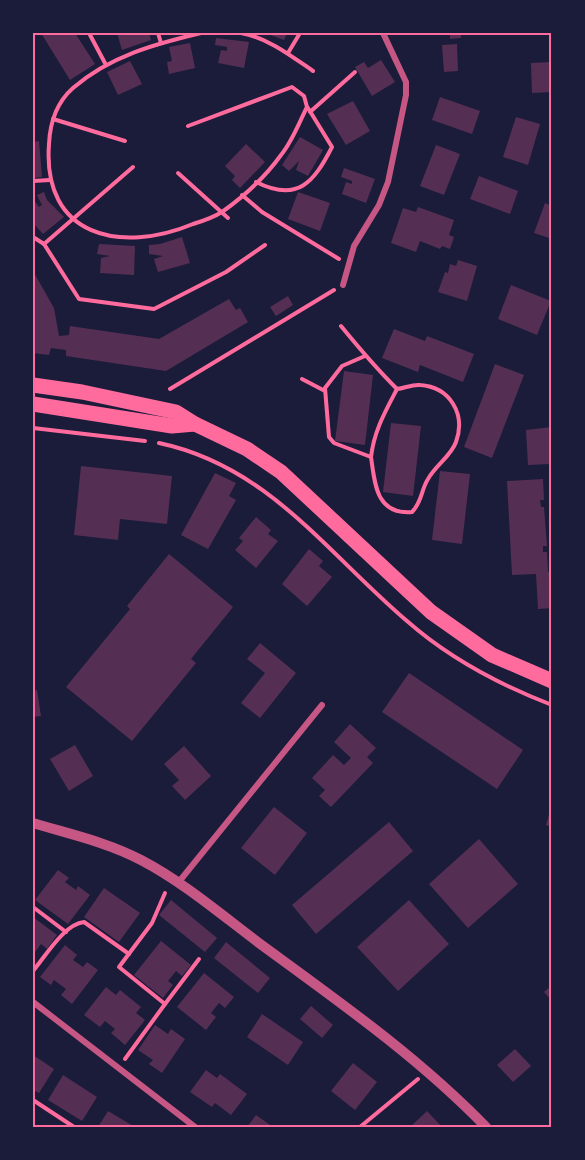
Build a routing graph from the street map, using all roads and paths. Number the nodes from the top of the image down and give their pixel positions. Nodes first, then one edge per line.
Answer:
1 (89, 33) edge
2 (158, 33) edge
3 (201, 33) edge
4 (241, 33) edge
5 (300, 33) edge
6 (382, 33) edge
7 (161, 43) junction
8 (288, 53) junction
9 (106, 65) junction
10 (313, 71) dead end
11 (355, 72) dead end
12 (307, 108) junction
13 (310, 112) junction
14 (53, 118) junction
15 (188, 126) dead end
16 (125, 141) dead end
17 (133, 167) dead end
18 (178, 172) dead end
19 (50, 180) junction
20 (33, 181) edge
21 (256, 182) junction
22 (242, 195) junction
23 (221, 213) junction
24 (228, 218) dead end
25 (74, 220) junction
26 (33, 237) edge
27 (44, 244) junction
28 (265, 245) dead end
29 (349, 265) junction
30 (343, 285) joint
31 (341, 326) dead end
32 (365, 356) junction
33 (302, 379) dead end
34 (33, 385) edge
35 (170, 389) dead end
36 (397, 389) junction
37 (325, 391) junction
38 (33, 404) edge
39 (195, 424) junction
40 (33, 428) edge
41 (148, 441) dead end
42 (157, 442) dead end
43 (371, 457) junction
44 (552, 681) edge
45 (322, 705) dead end
46 (552, 705) edge
47 (33, 823) edge
48 (178, 884) junction
49 (165, 893) dead end
50 (33, 907) edge
51 (66, 932) junction
52 (129, 954) junction
53 (199, 959) dead end
54 (33, 971) edge
55 (33, 1002) edge
56 (165, 1004) junction
57 (118, 1068) junction
58 (427, 1070) junction
59 (33, 1100) edge
60 (74, 1127) edge
61 (195, 1127) edge
62 (360, 1127) edge
63 (486, 1127) edge

1 - 9 path
2 - 7 path
3 - 7 path
4 - 8 path
5 - 8 path
6 - 29 street
7 - 9 path
8 - 10 path
9 - 14 path
11 - 13 path
12 - 13 path
12 - 15 path
12 - 21 path
13 - 21 path
14 - 16 path
14 - 19 path
17 - 25 path
18 - 23 path
19 - 20 path
19 - 25 path
21 - 22 path
22 - 23 path
22 - 29 path
23 - 24 path
23 - 25 path
25 - 27 path
26 - 27 path
27 - 28 path
29 - 30 street
30 - 35 path
31 - 32 path
32 - 36 path
32 - 37 path
33 - 37 path
34 - 39 main road
36 - 43 path
36 - 43 path
37 - 43 path
38 - 39 main road
39 - 44 main road
40 - 41 path
42 - 46 path
45 - 48 street
47 - 48 street
48 - 58 street
49 - 52 path
50 - 51 path
51 - 52 path
51 - 54 path
52 - 56 path
53 - 56 path
55 - 57 street
56 - 57 path
57 - 61 street
58 - 62 path
58 - 63 street
59 - 60 path

